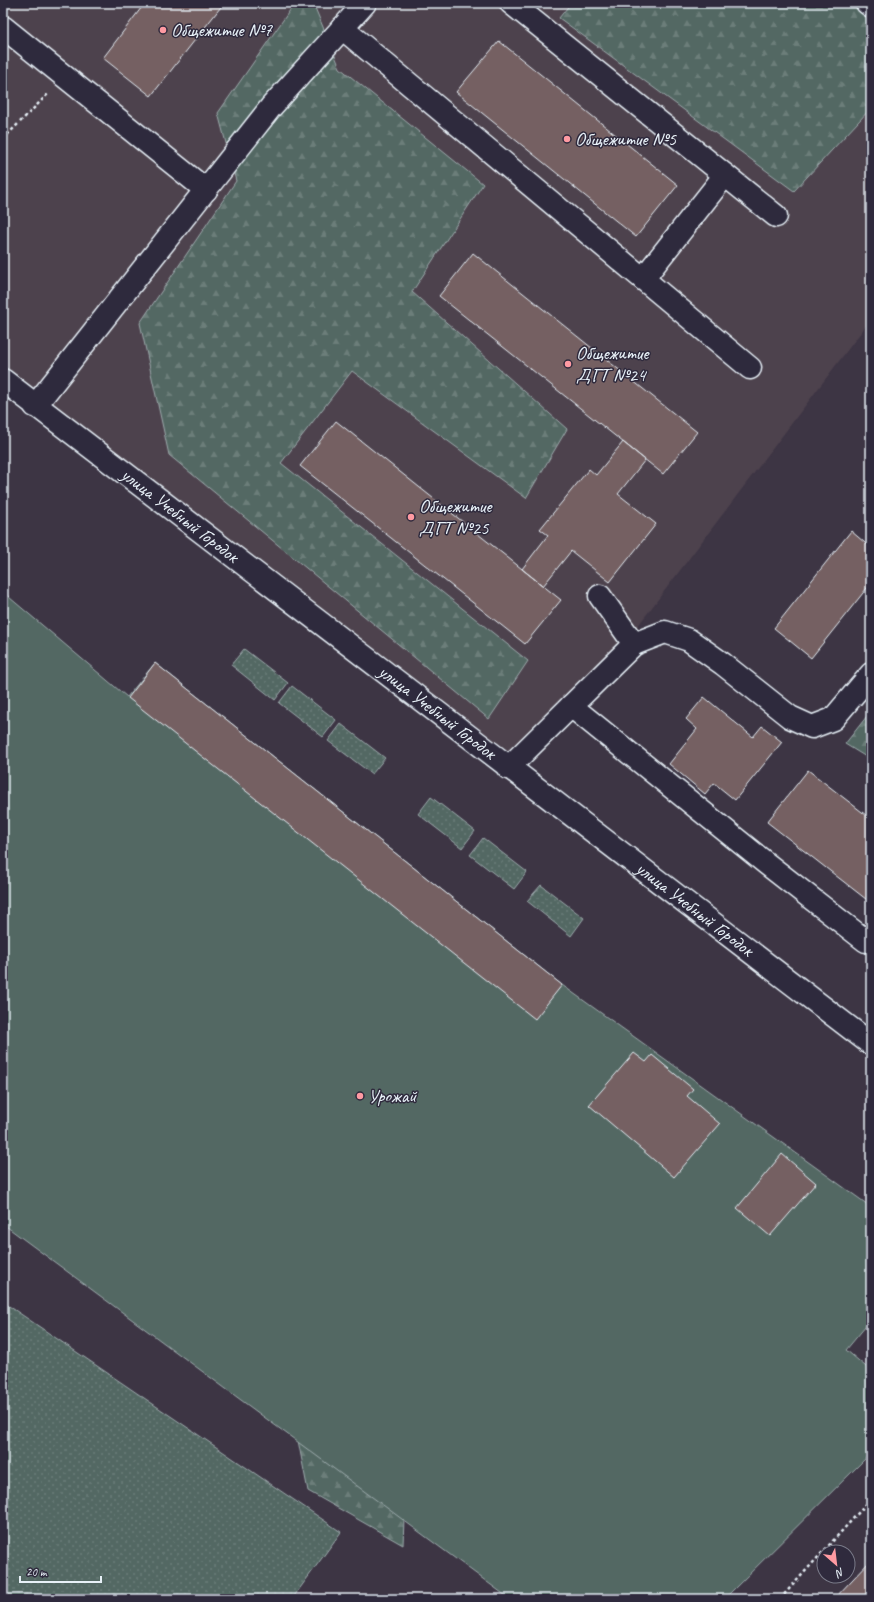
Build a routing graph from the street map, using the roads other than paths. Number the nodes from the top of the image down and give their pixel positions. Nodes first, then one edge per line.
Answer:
1 (365, 3) edge
2 (511, 3) edge
3 (867, 3) edge
4 (871, 6) edge
5 (3, 27) edge
6 (342, 28) junction
7 (726, 176) junction
8 (206, 190) junction
9 (776, 216) dead end
10 (643, 279) junction
11 (750, 368) dead end
12 (3, 380) edge
13 (35, 406) junction
14 (600, 596) dead end
15 (634, 644) junction
16 (871, 674) edge
17 (571, 706) junction
18 (508, 768) junction
19 (866, 940) dead end
20 (871, 1044) edge

1 - 6 street
2 - 7 street
3 - 4 street
5 - 8 street
6 - 8 street
6 - 10 street
7 - 9 street
7 - 10 street
8 - 13 street
10 - 11 street
12 - 13 street, улица Учебный Городок
13 - 18 street, улица Учебный Городок
14 - 15 street
15 - 16 street
15 - 17 street
17 - 18 street
17 - 19 street
18 - 20 street, улица Учебный Городок

